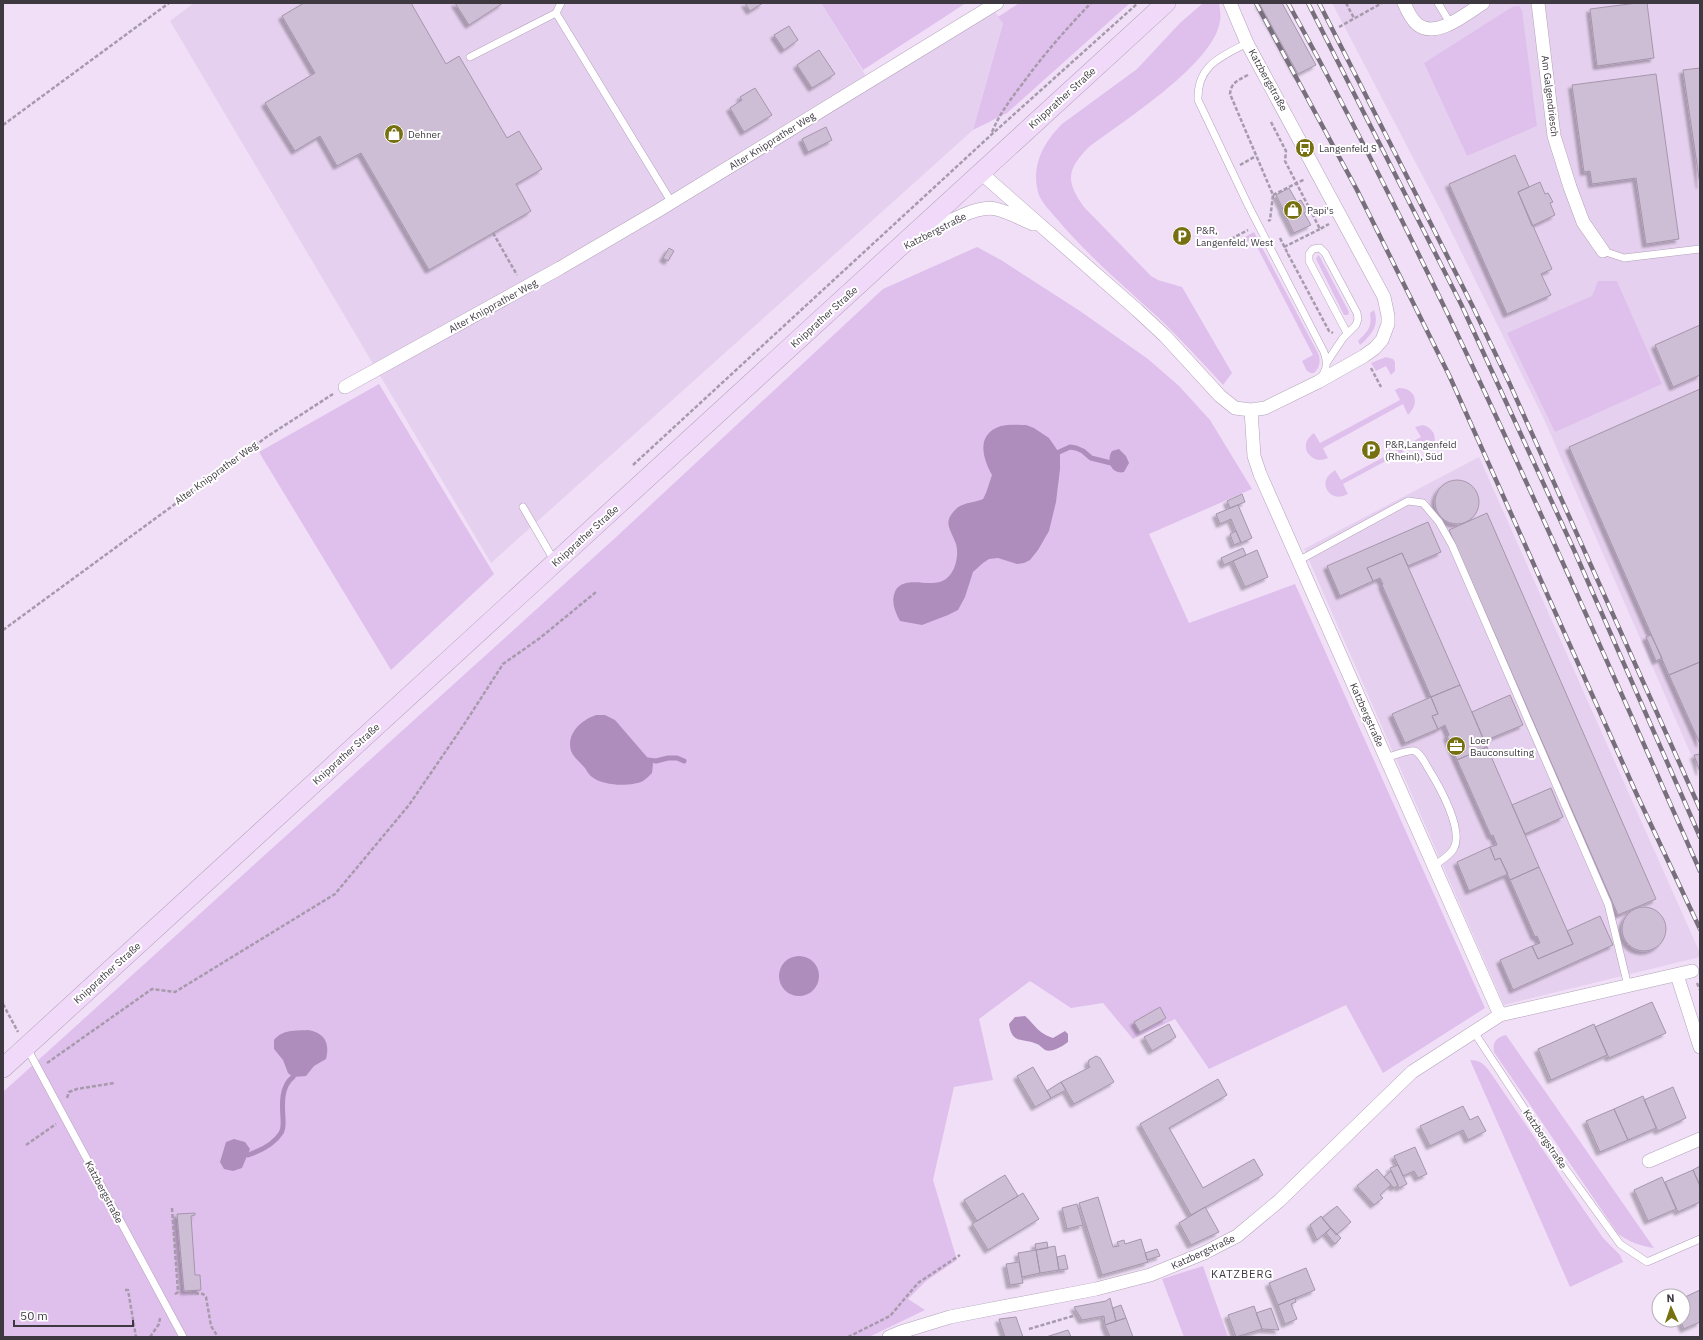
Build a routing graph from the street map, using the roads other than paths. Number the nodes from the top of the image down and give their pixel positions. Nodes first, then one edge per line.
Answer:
1 (561, 3) edge
2 (997, 3) edge
3 (1166, 3) edge
4 (1230, 3) edge
5 (1404, 3) edge
6 (1438, 3) edge
7 (1483, 3) edge
8 (1538, 3) edge
9 (556, 13) junction
10 (1450, 23) junction
11 (1247, 43) junction
12 (470, 58) dead end
13 (981, 173) junction
14 (672, 203) junction
15 (1044, 229) junction
16 (1700, 249) edge
17 (1603, 251) joint
18 (895, 252) junction
19 (1347, 333) junction
20 (1327, 362) junction
21 (1318, 382) junction
22 (345, 387) road end
23 (1251, 410) junction
24 (523, 507) dead end
25 (1298, 561) junction
26 (556, 562) junction
27 (1386, 758) junction
28 (1434, 866) junction
29 (1692, 971) dead end
30 (1677, 975) junction
31 (1628, 986) junction
32 (1500, 1016) junction
33 (1474, 1032) junction
34 (26, 1046) junction
35 (1700, 1047) edge
36 (3, 1068) edge
37 (1700, 1139) edge
38 (1648, 1161) dead end
39 (1700, 1240) edge
40 (183, 1337) edge
41 (889, 1337) edge

1 - 9 lane
2 - 14 street, Alter Knipprather Weg
3 - 13 main road, Knipprather Straße
4 - 11 street
5 - 10 street
6 - 10 lane
7 - 10 street
8 - 17 street, Am Galgendriesch
9 - 12 lane
9 - 14 lane
11 - 20 lane, Katzbergstraße
11 - 21 street, Katzbergstraße
13 - 15 street, Katzbergstraße
13 - 18 main road, Knipprather Straße
14 - 22 street, Alter Knipprather Weg
15 - 18 street, Katzbergstraße
15 - 23 street, Katzbergstraße
16 - 17 lane
18 - 26 main road, Knipprather Straße
19 - 19 lane
19 - 20 lane
20 - 21 lane
21 - 23 street, Katzbergstraße
23 - 25 street, Katzbergstraße
24 - 26 lane
25 - 27 street, Katzbergstraße
25 - 31 lane
26 - 34 main road, Knipprather Straße
27 - 28 street, Katzbergstraße
27 - 28 lane
28 - 32 street, Katzbergstraße
29 - 30 street, Katzbergstraße
30 - 31 street, Katzbergstraße
30 - 35 street
31 - 32 street, Katzbergstraße
32 - 33 street, Katzbergstraße
33 - 39 lane, Katzbergstraße
33 - 41 street, Katzbergstraße
34 - 36 main road, Knipprather Straße
34 - 40 lane, Katzbergstraße
37 - 38 street

